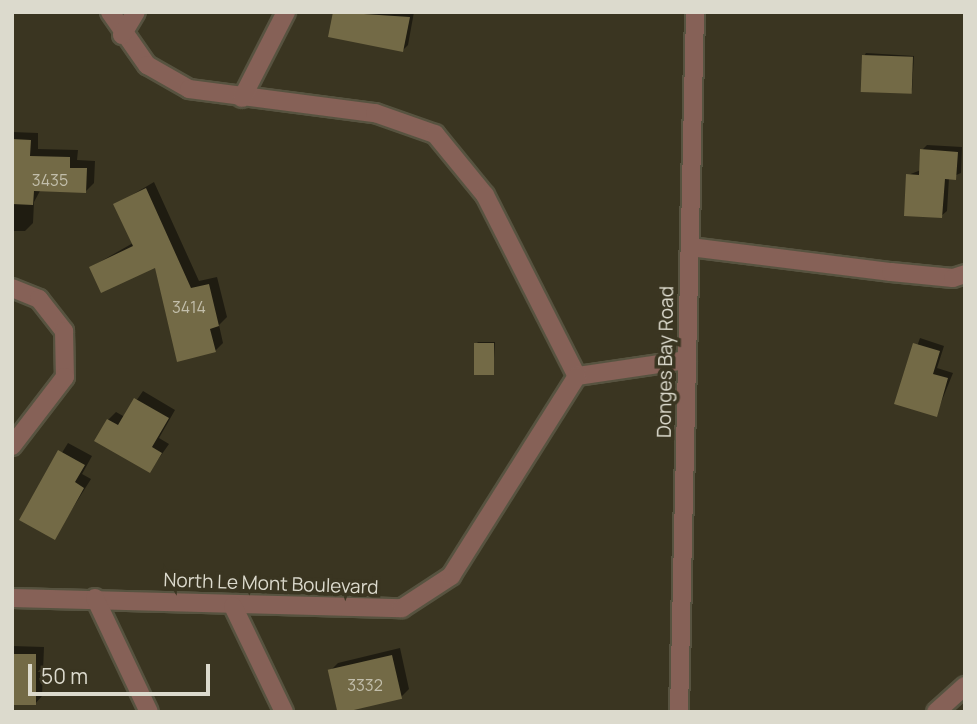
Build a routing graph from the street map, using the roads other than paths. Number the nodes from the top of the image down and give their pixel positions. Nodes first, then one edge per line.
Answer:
1 (110, 12) edge
2 (136, 12) edge
3 (286, 12) edge
4 (695, 12) edge
5 (122, 35) junction
6 (242, 98) junction
7 (690, 247) junction
8 (965, 274) edge
9 (12, 288) edge
10 (687, 360) junction
11 (577, 376) junction
12 (12, 446) edge
13 (12, 598) edge
14 (95, 598) junction
15 (233, 606) junction
16 (965, 686) edge
17 (149, 712) edge
18 (284, 712) edge
19 (679, 712) edge
20 (936, 712) edge

1 - 5 street
2 - 5 street
3 - 6 street
4 - 7 street, Donges Bay Road
5 - 6 street
6 - 11 street
7 - 8 street
7 - 10 street, Donges Bay Road
9 - 12 street
10 - 11 street
10 - 19 street, Donges Bay Road
11 - 15 street, North Le Mont Boulevard
13 - 14 street, North Le Mont Boulevard
14 - 15 street, North Le Mont Boulevard
14 - 17 street
15 - 18 street
16 - 20 street

